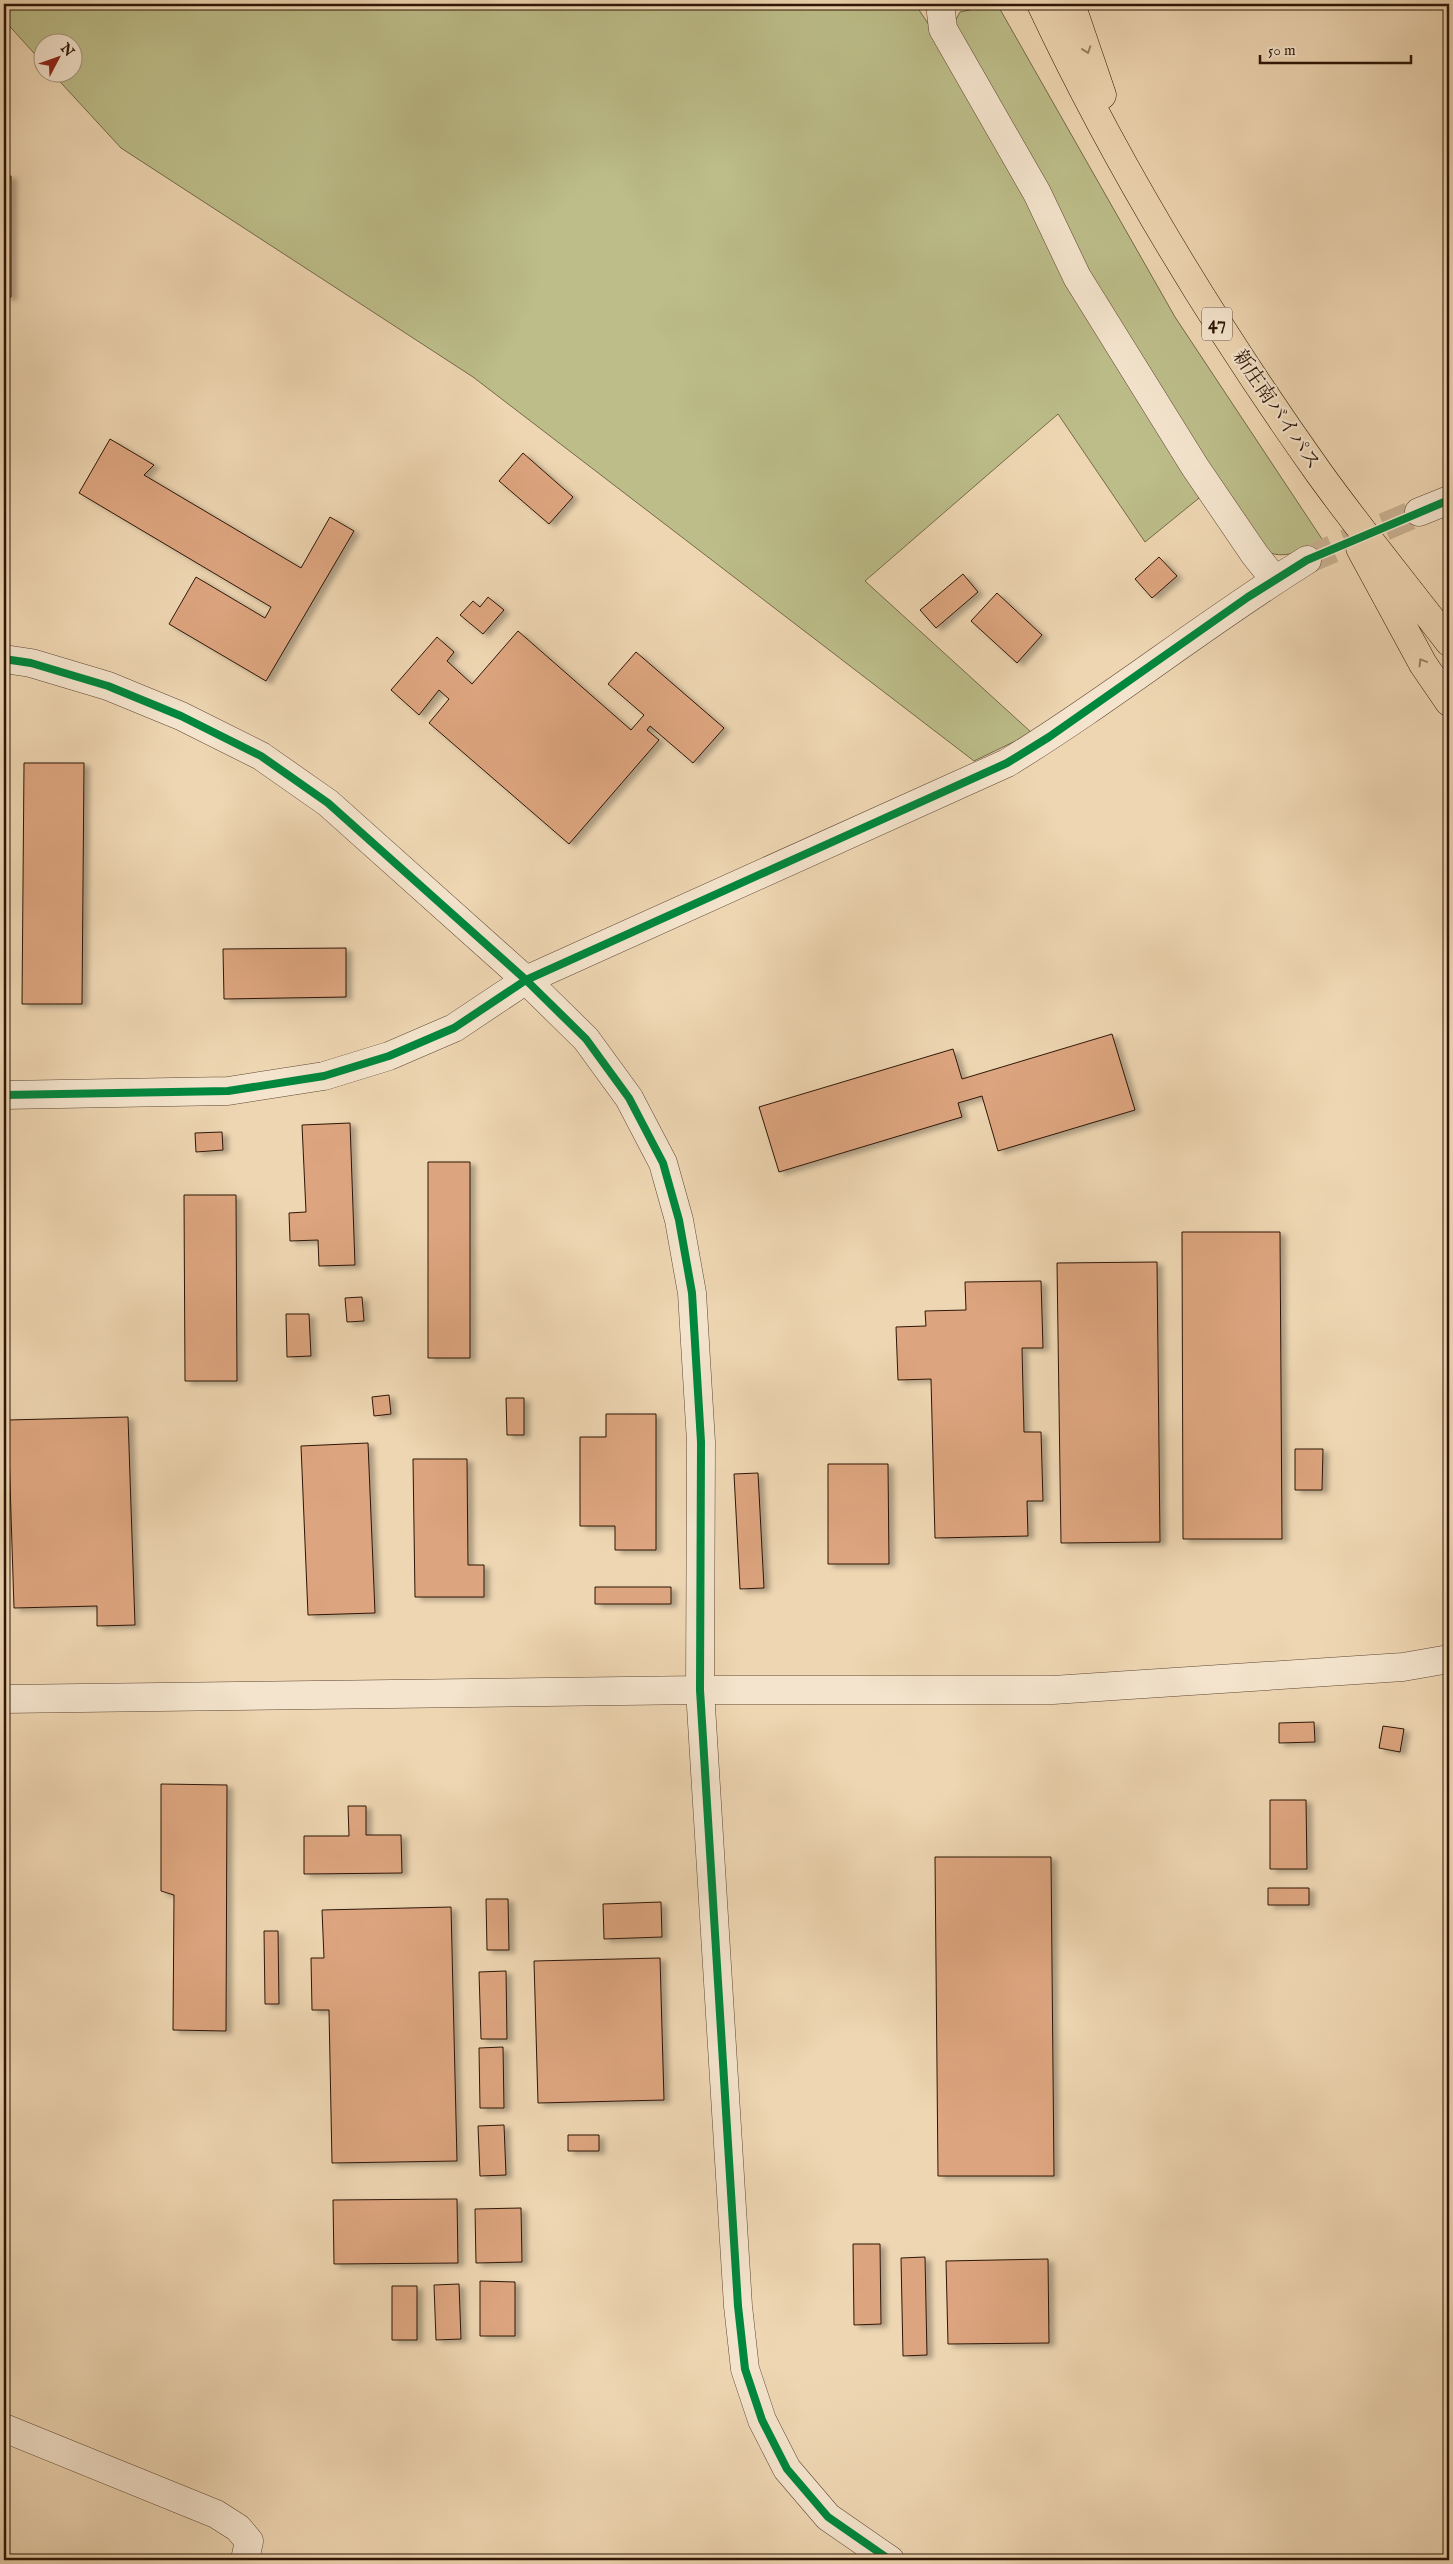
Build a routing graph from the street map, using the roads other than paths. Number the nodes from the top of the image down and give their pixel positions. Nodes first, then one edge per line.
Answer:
1 (940, 4) edge
2 (946, 4) edge
3 (952, 4) edge
4 (1030, 4) edge
5 (1041, 4) edge
6 (1071, 4) edge
7 (1060, 45) junction
8 (1126, 167) junction
9 (1319, 474) junction
10 (1449, 500) edge
11 (1419, 512) tunnel mouth
12 (1307, 560) tunnel mouth
13 (1275, 580) junction
14 (1449, 642) edge
15 (4, 659) edge
16 (1449, 702) edge
17 (526, 980) junction
18 (4, 1096) edge
19 (1449, 1659) edge
20 (700, 1690) junction
21 (4, 1698) edge
22 (4, 2428) edge
23 (245, 2560) edge
24 (890, 2560) edge

1 - 13 street
2 - 3 street
4 - 7 highway
5 - 7 highway, 新庄南バイパス / 47
6 -> 8 highway
7 - 8 highway, 新庄南バイパス / 47
8 - 9 highway, 新庄南バイパス / 47
9 - 14 highway, 新庄南バイパス / 47
16 -> 9 highway
10 - 11 street
12 - 13 street
13 - 17 street
15 - 17 street
17 - 18 street
17 - 20 street
19 - 20 street
20 - 21 street
20 - 24 street
22 - 23 street

